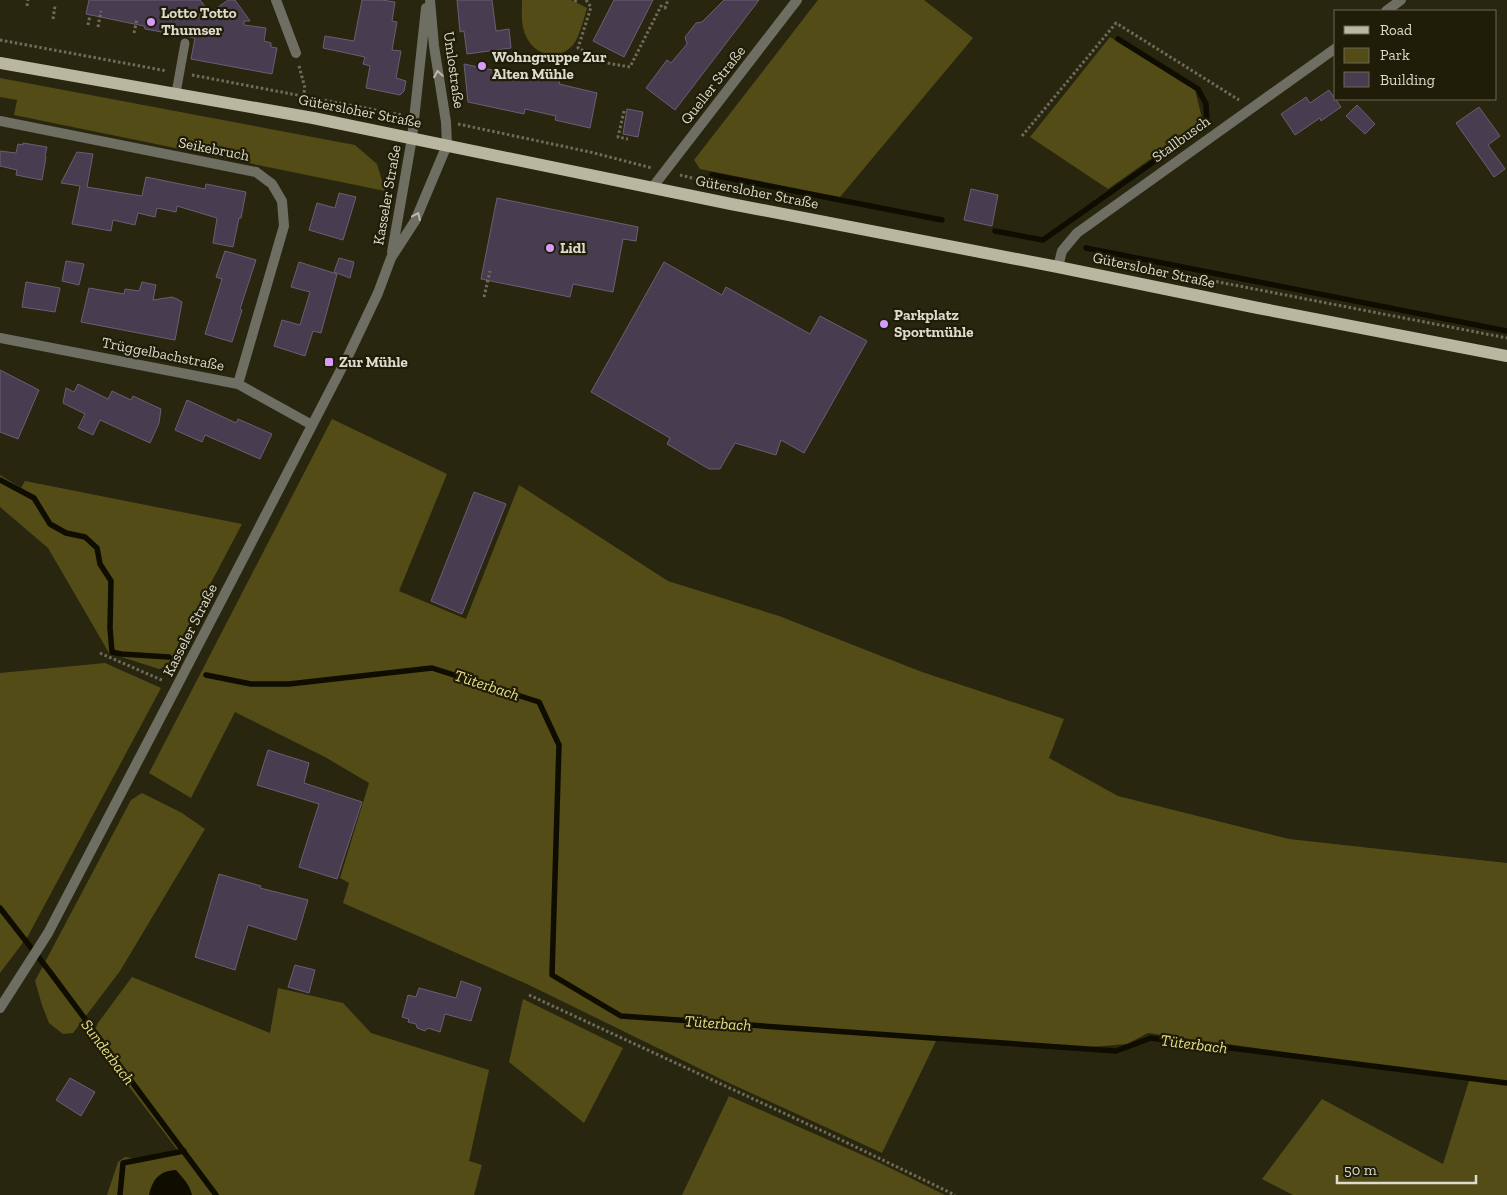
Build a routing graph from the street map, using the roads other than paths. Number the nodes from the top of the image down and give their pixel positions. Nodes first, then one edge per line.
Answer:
1 (276, 0) edge
2 (428, 0) edge
3 (797, 0) edge
4 (1401, 0) edge
5 (1387, 10) edge
6 (185, 43) dead end
7 (1334, 49) edge
8 (296, 53) road end
9 (0, 63) edge
10 (176, 93) junction
11 (0, 121) edge
12 (412, 138) junction
13 (447, 145) junction
14 (652, 188) junction
15 (391, 258) junction
16 (1058, 267) junction
17 (0, 338) edge
18 (1507, 356) edge
19 (238, 384) junction
20 (312, 424) junction
21 (0, 1008) edge

1 - 8 street
2 - 12 street, Umlostraße
13 -> 2 street, Umlostraße
3 - 14 street, Queller Straße
4 - 5 street
6 - 10 lane
7 - 16 street, Stallbusch
9 - 10 main road, Gütersloher Straße
10 - 12 main road, Gütersloher Straße
11 - 19 street, Seikebruch
12 - 13 main road, Gütersloher Straße
12 - 15 street, Kasseler Straße
13 - 14 main road, Gütersloher Straße
15 -> 13 street, Kasseler Straße
14 - 16 main road, Gütersloher Straße
15 - 20 street, Kasseler Straße
16 - 18 main road, Gütersloher Straße
17 - 19 street, Trüggelbachstraße
19 - 20 street, Trüggelbachstraße
20 - 21 street, Kasseler Straße

